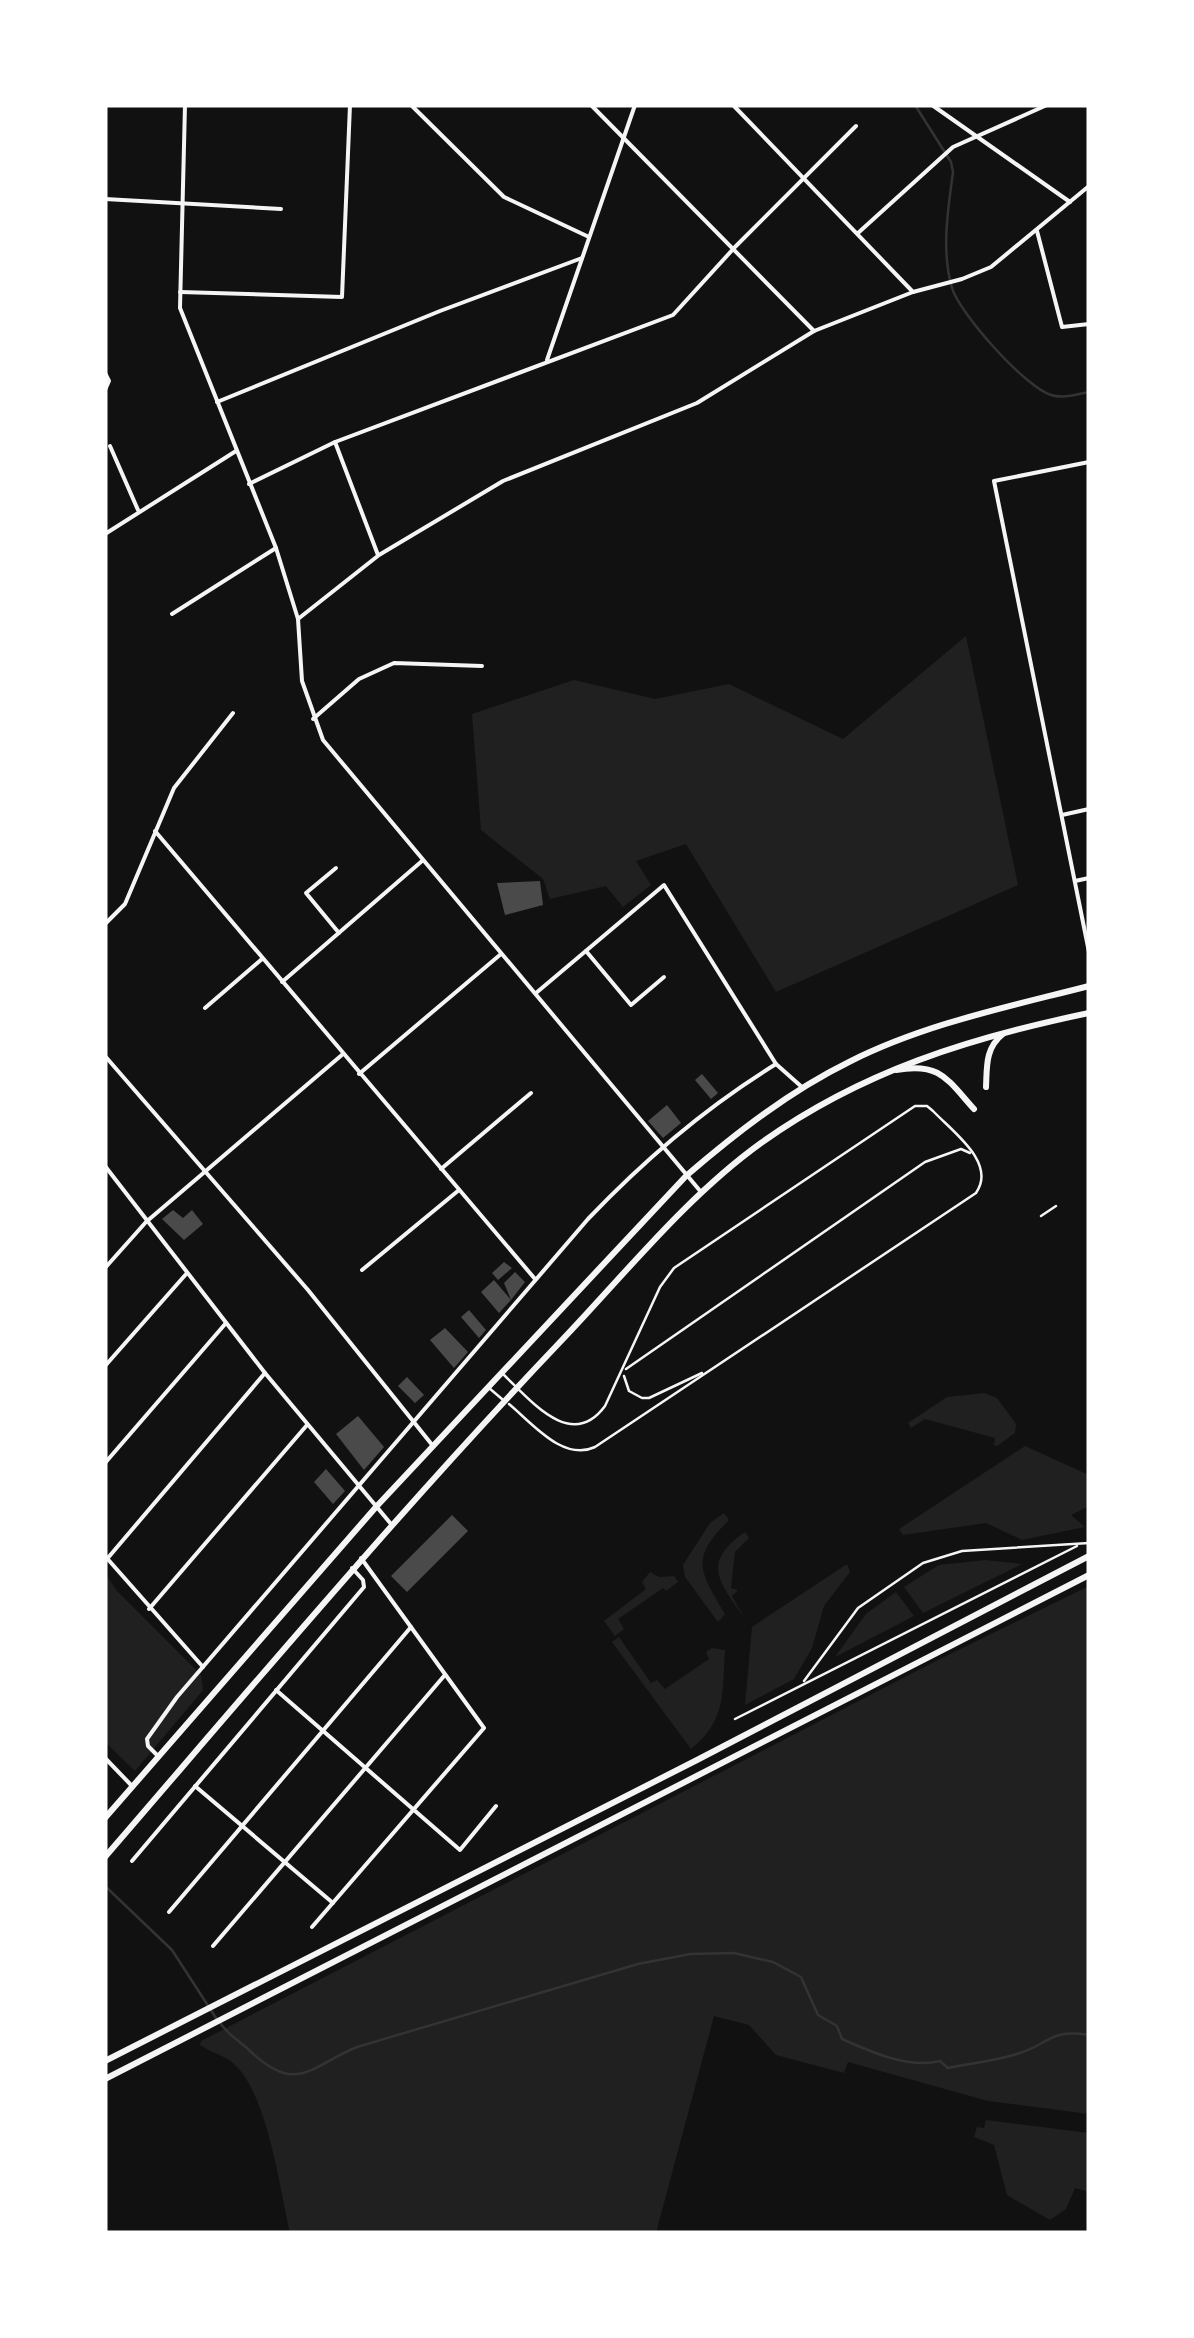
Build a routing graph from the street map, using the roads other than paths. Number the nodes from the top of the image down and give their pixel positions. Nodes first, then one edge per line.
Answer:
1 (185, 105) edge
2 (350, 105) edge
3 (410, 105) edge
4 (592, 105) edge
5 (635, 105) edge
6 (732, 105) edge
7 (932, 105) edge
8 (1047, 105) edge
9 (856, 126) dead end
10 (973, 136) junction
11 (622, 139) junction
12 (804, 177) junction
13 (1089, 186) edge
14 (105, 199) edge
15 (1070, 202) junction
16 (181, 203) junction
17 (282, 209) dead end
18 (1037, 230) junction
19 (858, 233) junction
20 (589, 238) junction
21 (735, 247) junction
22 (582, 258) junction
23 (180, 292) junction
24 (913, 292) junction
25 (1089, 324) edge
26 (814, 331) junction
27 (547, 360) junction
28 (105, 373) edge
29 (105, 390) edge
30 (217, 402) junction
31 (336, 442) junction
32 (110, 446) dead end
33 (236, 451) junction
34 (1089, 462) edge
35 (249, 484) junction
36 (139, 512) junction
37 (105, 534) edge
38 (276, 548) junction
39 (379, 555) junction
40 (172, 614) dead end
41 (298, 619) junction
42 (482, 666) dead end
43 (233, 713) dead end
44 (313, 719) junction
45 (1089, 809) edge
46 (1062, 815) junction
47 (155, 831) junction
48 (422, 861) junction
49 (336, 868) dead end
50 (1089, 878) edge
51 (1075, 880) junction
52 (105, 924) edge
53 (339, 933) junction
54 (586, 951) junction
55 (1089, 952) edge
56 (501, 954) junction
57 (262, 959) junction
58 (664, 977) dead end
59 (282, 982) junction
60 (1089, 986) edge
61 (535, 994) junction
62 (205, 1008) dead end
63 (1089, 1013) edge
64 (1011, 1029) junction
65 (343, 1054) junction
66 (105, 1056) edge
67 (776, 1064) junction
68 (880, 1072) junction
69 (359, 1074) junction
70 (804, 1088) junction
71 (986, 1088) dead end
72 (531, 1093) dead end
73 (974, 1109) dead end
74 (662, 1147) junction
75 (972, 1153) junction
76 (105, 1166) edge
77 (441, 1169) junction
78 (204, 1171) junction
79 (686, 1176) junction
80 (459, 1190) junction
81 (702, 1194) junction
82 (1056, 1206) dead end
83 (1042, 1216) dead end
84 (146, 1222) junction
85 (105, 1268) edge
86 (362, 1270) dead end
87 (187, 1273) junction
88 (535, 1279) junction
89 (226, 1323) junction
90 (105, 1366) edge
91 (625, 1369) junction
92 (711, 1369) junction
93 (266, 1373) junction
94 (501, 1373) junction
95 (488, 1387) junction
96 (517, 1387) junction
97 (505, 1400) junction
98 (414, 1422) junction
99 (308, 1425) junction
100 (433, 1446) junction
101 (105, 1463) edge
102 (358, 1486) junction
103 (376, 1507) junction
104 (391, 1524) junction
105 (1089, 1543) edge
106 (1076, 1546) junction
107 (1089, 1556) edge
108 (106, 1557) edge
109 (362, 1558) junction
110 (352, 1568) junction
111 (1089, 1575) edge
112 (148, 1608) junction
113 (411, 1627) junction
114 (203, 1667) junction
115 (446, 1675) junction
116 (803, 1682) junction
117 (276, 1690) junction
118 (735, 1720) dead end
119 (322, 1730) junction
120 (158, 1756) junction
121 (105, 1758) edge
122 (365, 1767) junction
123 (132, 1786) junction
124 (194, 1786) junction
125 (496, 1806) dead end
126 (414, 1810) junction
127 (105, 1818) edge
128 (242, 1826) junction
129 (106, 1856) edge
130 (132, 1861) dead end
131 (284, 1862) junction
132 (332, 1903) junction
133 (169, 1912) dead end
134 (312, 1927) dead end
135 (213, 1946) dead end
136 (105, 2061) edge
137 (105, 2079) edge

1 - 16 street
2 - 23 street
3 - 20 street
4 - 11 street
5 - 11 street
6 - 12 street
7 - 10 street
8 - 10 street
9 - 12 street
10 - 15 street
10 - 19 street
11 - 20 street
11 - 21 street
12 - 19 street
12 - 21 street
13 - 15 street
14 - 16 street
15 - 18 street
16 - 17 street
16 - 23 street
18 - 24 street
18 - 25 street
19 - 24 street
20 - 22 street
21 - 26 street
21 - 27 street
22 - 27 street
22 - 30 street
23 - 30 street
24 - 26 street
26 - 39 street
27 - 31 street
28 - 29 street
30 - 33 street
31 - 35 street
31 - 39 street
32 - 36 street
33 - 35 street
33 - 36 street
34 - 46 street
35 - 38 street
36 - 37 street
38 - 40 street
38 - 41 street
39 - 41 street
41 - 44 street
42 - 44 street
43 - 47 street
44 - 48 street
45 - 46 street
46 - 51 street
47 - 52 street
47 - 57 street
48 - 53 street
48 - 56 street
49 - 53 street
50 - 51 street
51 - 55 street
53 - 59 street
54 - 58 street
54 - 61 street
54 - 67 street
56 - 61 street
56 - 69 street
57 - 59 street
57 - 62 street
59 - 65 street
60 - 70 main road
61 - 74 street
63 - 64 main road
64 - 68 main road
64 - 71 main road
65 - 69 street
65 - 78 street
66 - 78 street
67 - 70 street
67 - 74 street
68 - 73 main road
68 - 81 main road
69 - 77 street
70 - 79 main road
72 - 77 street
74 - 79 street
74 - 88 street
75 - 91 lane
75 - 91 lane
75 - 92 lane
76 - 84 street
77 - 80 street
78 - 84 street
78 - 98 street
79 - 81 street
79 - 94 main road
80 - 86 street
80 - 88 street
81 - 96 main road
82 - 83 lane
84 - 85 street
84 - 87 street
87 - 89 street
87 - 90 street
88 - 98 street
89 - 93 street
89 - 101 street
91 - 92 lane
91 - 96 lane
92 - 97 lane
93 - 99 street
93 - 108 street
94 - 95 main road
94 - 96 lane
95 - 97 lane
95 - 100 main road
96 - 97 main road
97 - 104 main road
98 - 100 street
98 - 102 street
99 - 102 street
99 - 112 street
100 - 103 main road
102 - 103 street
102 - 114 street
103 - 104 street
103 - 120 main road
104 - 109 main road
105 - 106 lane
106 - 116 lane
106 - 116 lane
107 - 136 main road
108 - 112 street
109 - 110 main road
109 - 113 street
110 - 117 street
110 - 129 main road
111 - 137 main road
112 - 114 street
113 - 115 street
113 - 119 street
114 - 120 street
115 - 122 street
115 - 126 street
116 - 118 lane
117 - 119 street
117 - 124 street
119 - 122 street
119 - 128 street
120 - 123 main road
121 - 123 street
122 - 126 street
122 - 131 street
123 - 127 main road
124 - 128 street
124 - 130 street
125 - 126 street
126 - 132 street
128 - 131 street
128 - 133 street
131 - 132 street
131 - 135 street
132 - 134 street

